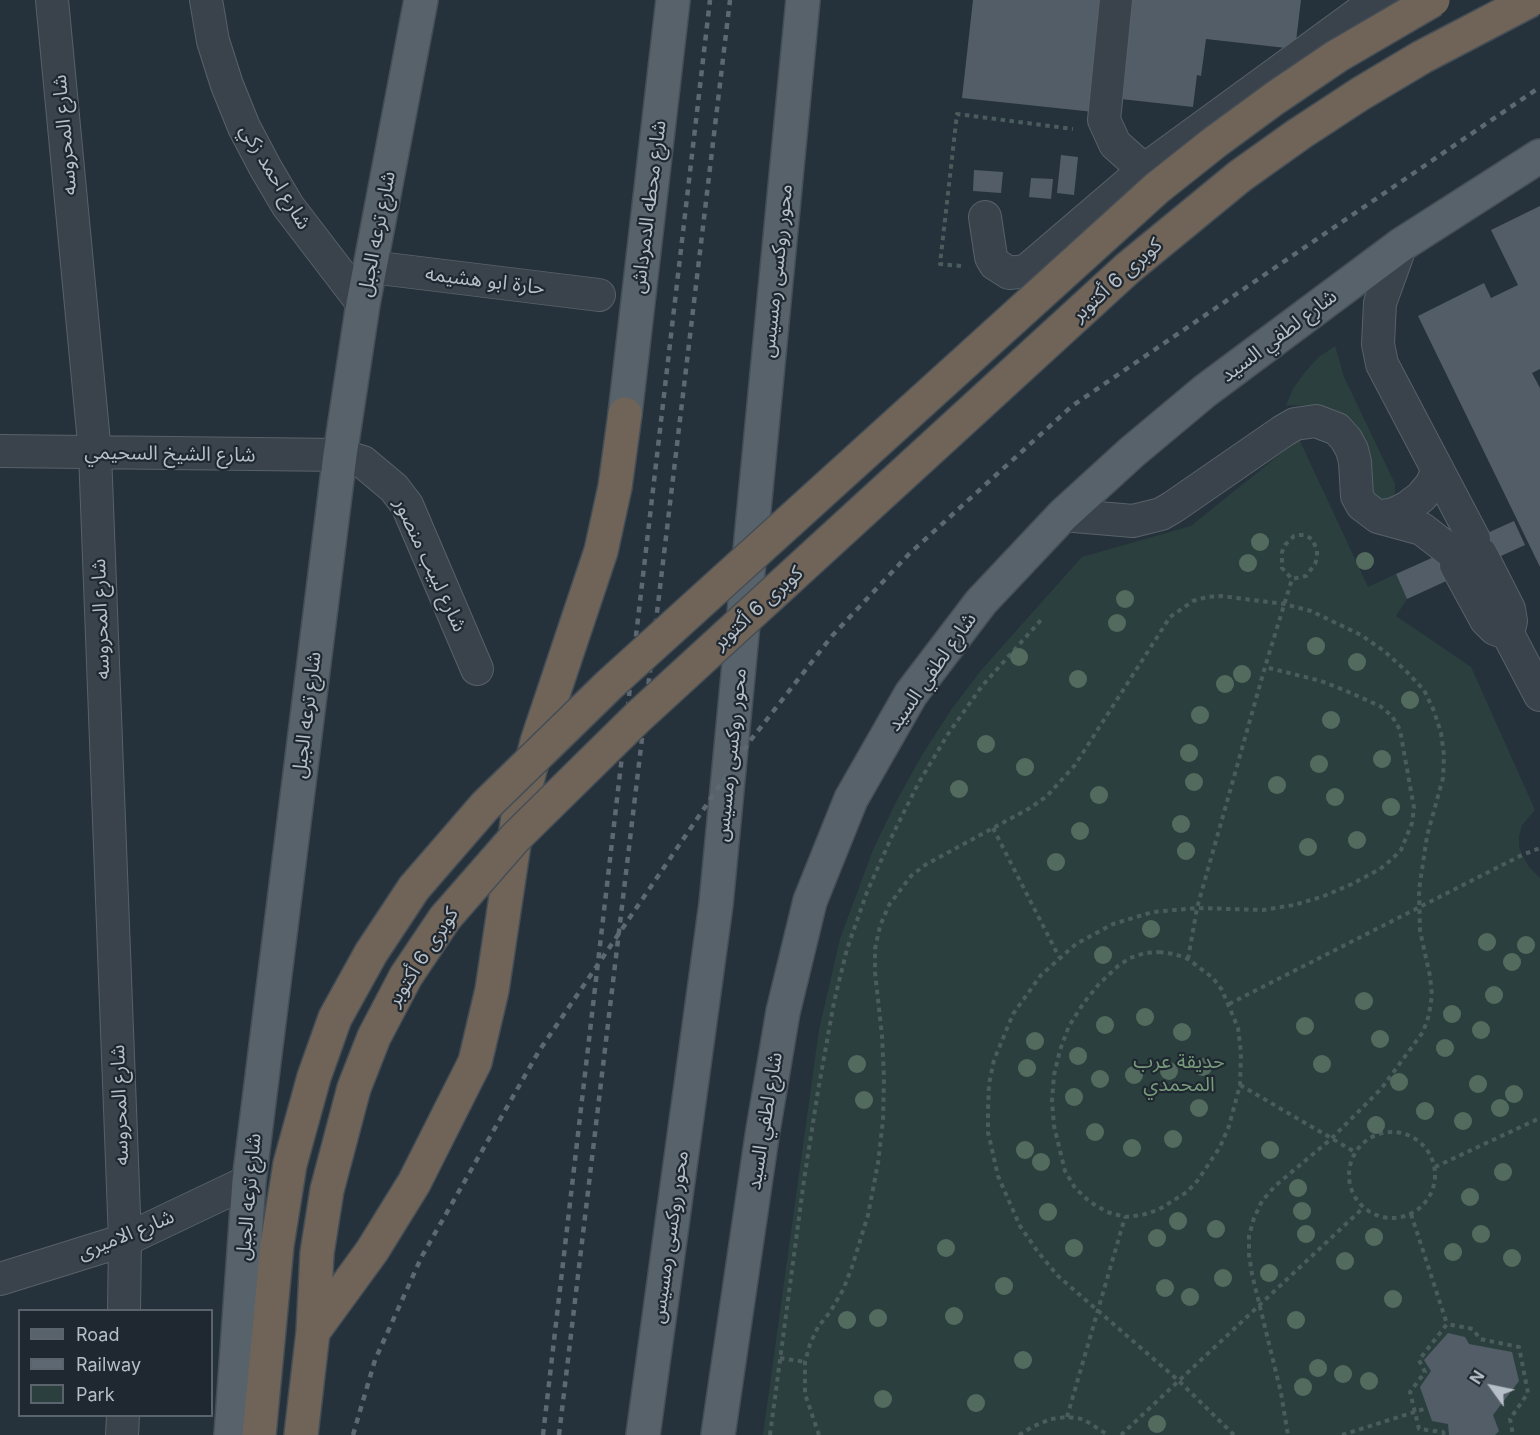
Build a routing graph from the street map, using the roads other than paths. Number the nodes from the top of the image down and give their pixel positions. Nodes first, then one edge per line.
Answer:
1 (52, 0) edge
2 (206, 0) edge
3 (421, 0) edge
4 (672, 0) edge
5 (803, 0) edge
6 (1116, 0) edge
7 (1381, 0) edge
8 (1433, 0) edge
9 (1531, 0) edge
10 (1540, 156) edge
11 (1144, 170) junction
12 (985, 217) dead end
13 (1401, 245) junction
14 (371, 267) junction
15 (599, 295) dead end
16 (363, 304) junction
17 (625, 414) joint
18 (0, 451) edge
19 (95, 453) junction
20 (340, 455) junction
21 (1438, 470) junction
22 (1063, 515) junction
23 (1378, 516) junction
24 (1465, 552) junction
25 (477, 669) dead end
26 (1540, 695) edge
27 (249, 1181) junction
28 (125, 1240) junction
29 (0, 1279) edge
30 (124, 1309) edge
31 (313, 1332) junction
32 (123, 1417) edge
33 (122, 1435) edge
34 (231, 1435) edge
35 (259, 1435) edge
36 (301, 1435) edge
37 (643, 1435) edge
38 (718, 1435) edge

1 - 19 street, شارع المحروسه
2 - 16 street, شارع احمد زكي
3 - 14 main road, شارع ترعه الجبل
4 - 17 main road, شارع محطه الدمرداش
5 - 37 main road, محور روكسى رمسيس
6 - 11 street
7 - 11 street
8 - 35 highway, bridge
9 - 31 highway, كوبرى 6 أكتوبر, bridge
10 - 13 main road, شارع لطفي السيد
11 - 12 street
13 - 21 street
13 - 22 main road, شارع لطفي السيد
14 - 15 street, حارة ابو هشيمه
14 - 16 main road, شارع ترعه الجبل
16 - 20 main road, شارع ترعه الجبل
17 - 31 highway, bridge
18 - 19 street, شارع الشيخ السحيمي
19 - 20 street, شارع الشيخ السحيمي
19 - 28 street, شارع المحروسه
20 - 25 street, شارع لبيب منصور
20 - 27 main road, شارع ترعه الجبل
21 - 23 street
21 - 24 street
22 - 23 street
22 - 38 main road, شارع لطفي السيد
23 - 24 street
24 - 26 street
27 - 28 street, شارع الاميرى
27 - 34 main road, شارع ترعه الجبل
28 - 29 street, شارع الاميرى
28 - 30 street, شارع المحروسه
31 - 36 highway, كوبرى 6 أكتوبر
32 - 33 street

